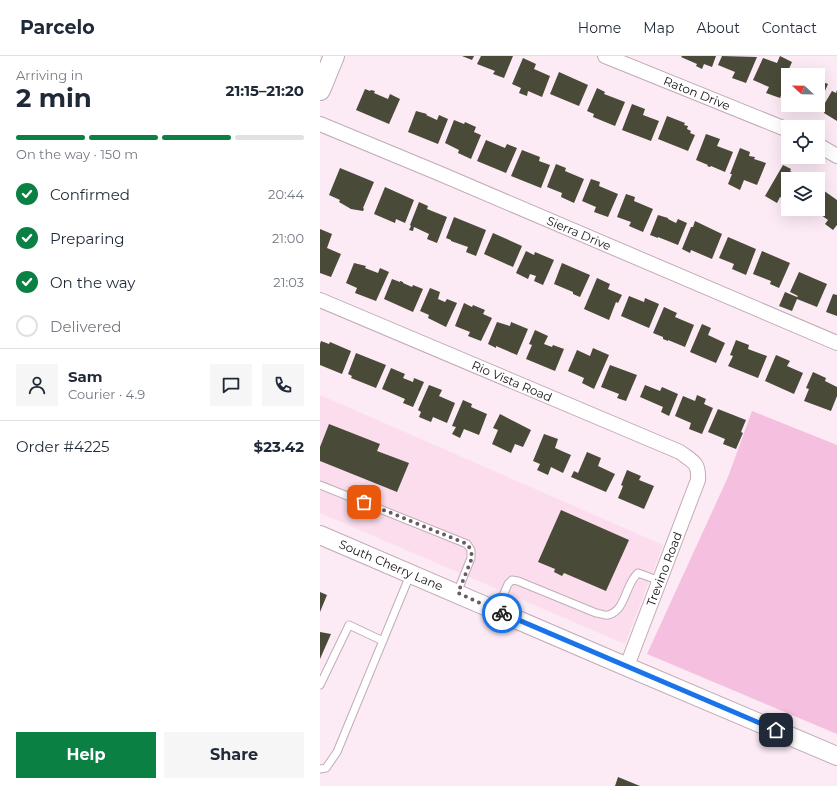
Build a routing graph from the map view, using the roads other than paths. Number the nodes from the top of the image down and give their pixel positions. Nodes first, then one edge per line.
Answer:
1 (334, 56) edge
2 (605, 56) edge
3 (320, 90) edge
4 (320, 124) edge
5 (781, 127) edge
6 (825, 149) edge
7 (837, 156) edge
8 (320, 300) edge
9 (837, 343) edge
10 (698, 470) joint
11 (320, 485) edge
12 (320, 535) edge
13 (411, 574) junction
14 (660, 581) junction
15 (458, 593) junction
16 (497, 610) junction
17 (383, 640) junction
18 (626, 666) junction
19 (320, 685) edge
20 (837, 756) edge
21 (320, 769) edge

1 - 3 main road
2 - 5 street, Raton Drive
4 - 9 street, Sierra Drive
6 - 7 street
8 - 10 street, Rio Vista Road
10 - 14 street, Trevino Road
11 - 15 lane
12 - 13 street, South Cherry Lane
13 - 15 street, South Cherry Lane
13 - 17 lane
14 - 16 lane
14 - 18 street, Trevino Road
15 - 16 street, South Cherry Lane
16 - 18 street, South Cherry Lane
17 - 19 lane
17 - 21 lane
18 - 20 street, South Cherry Lane

